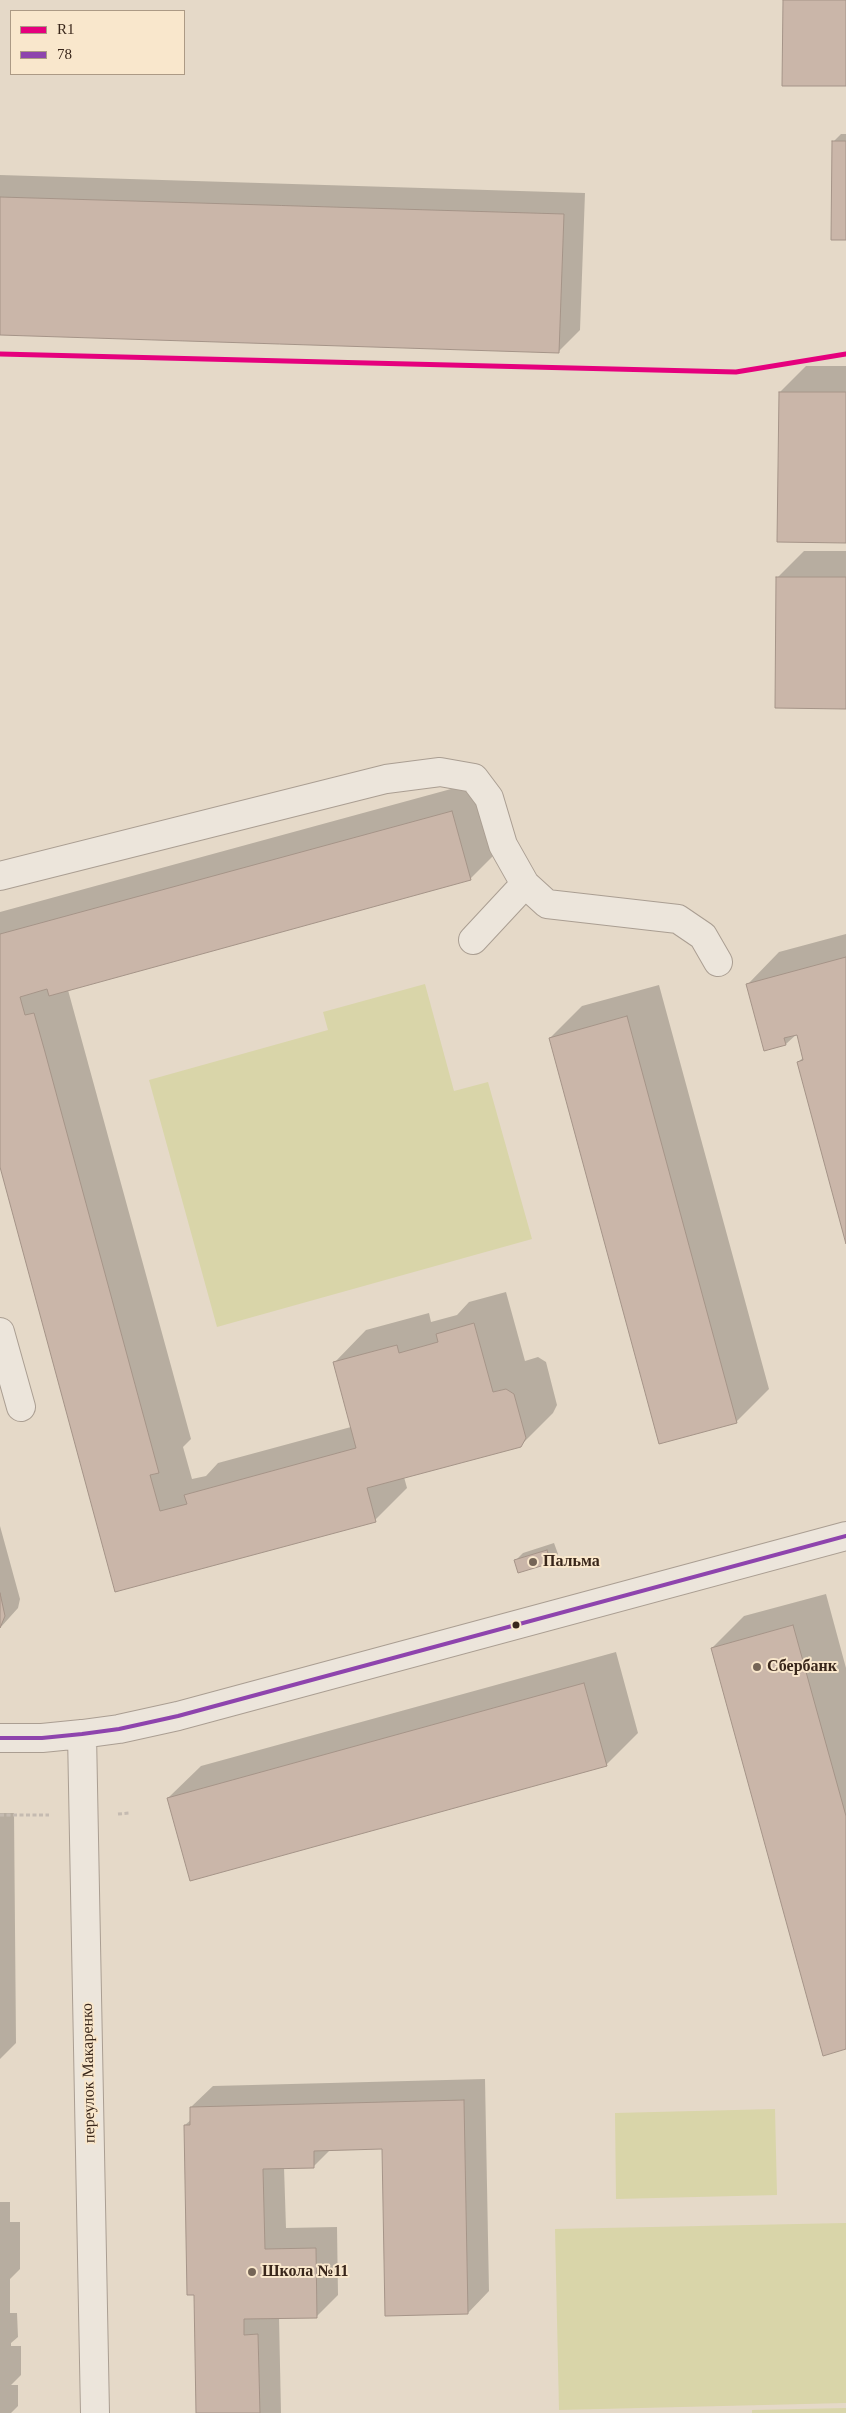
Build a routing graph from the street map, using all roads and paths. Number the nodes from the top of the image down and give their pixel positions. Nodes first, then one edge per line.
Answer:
1 (0, 876) edge
2 (525, 884) junction
3 (473, 940) dead end
4 (718, 962) dead end
5 (0, 1332) edge
6 (21, 1407) dead end
7 (846, 1536) edge
8 (82, 1734) junction
9 (0, 1738) edge
10 (95, 2413) edge

1 - 2 street
2 - 3 street
2 - 4 street
5 - 6 street
7 - 8 street
8 - 9 street
8 - 10 street, переулок Макаренко

